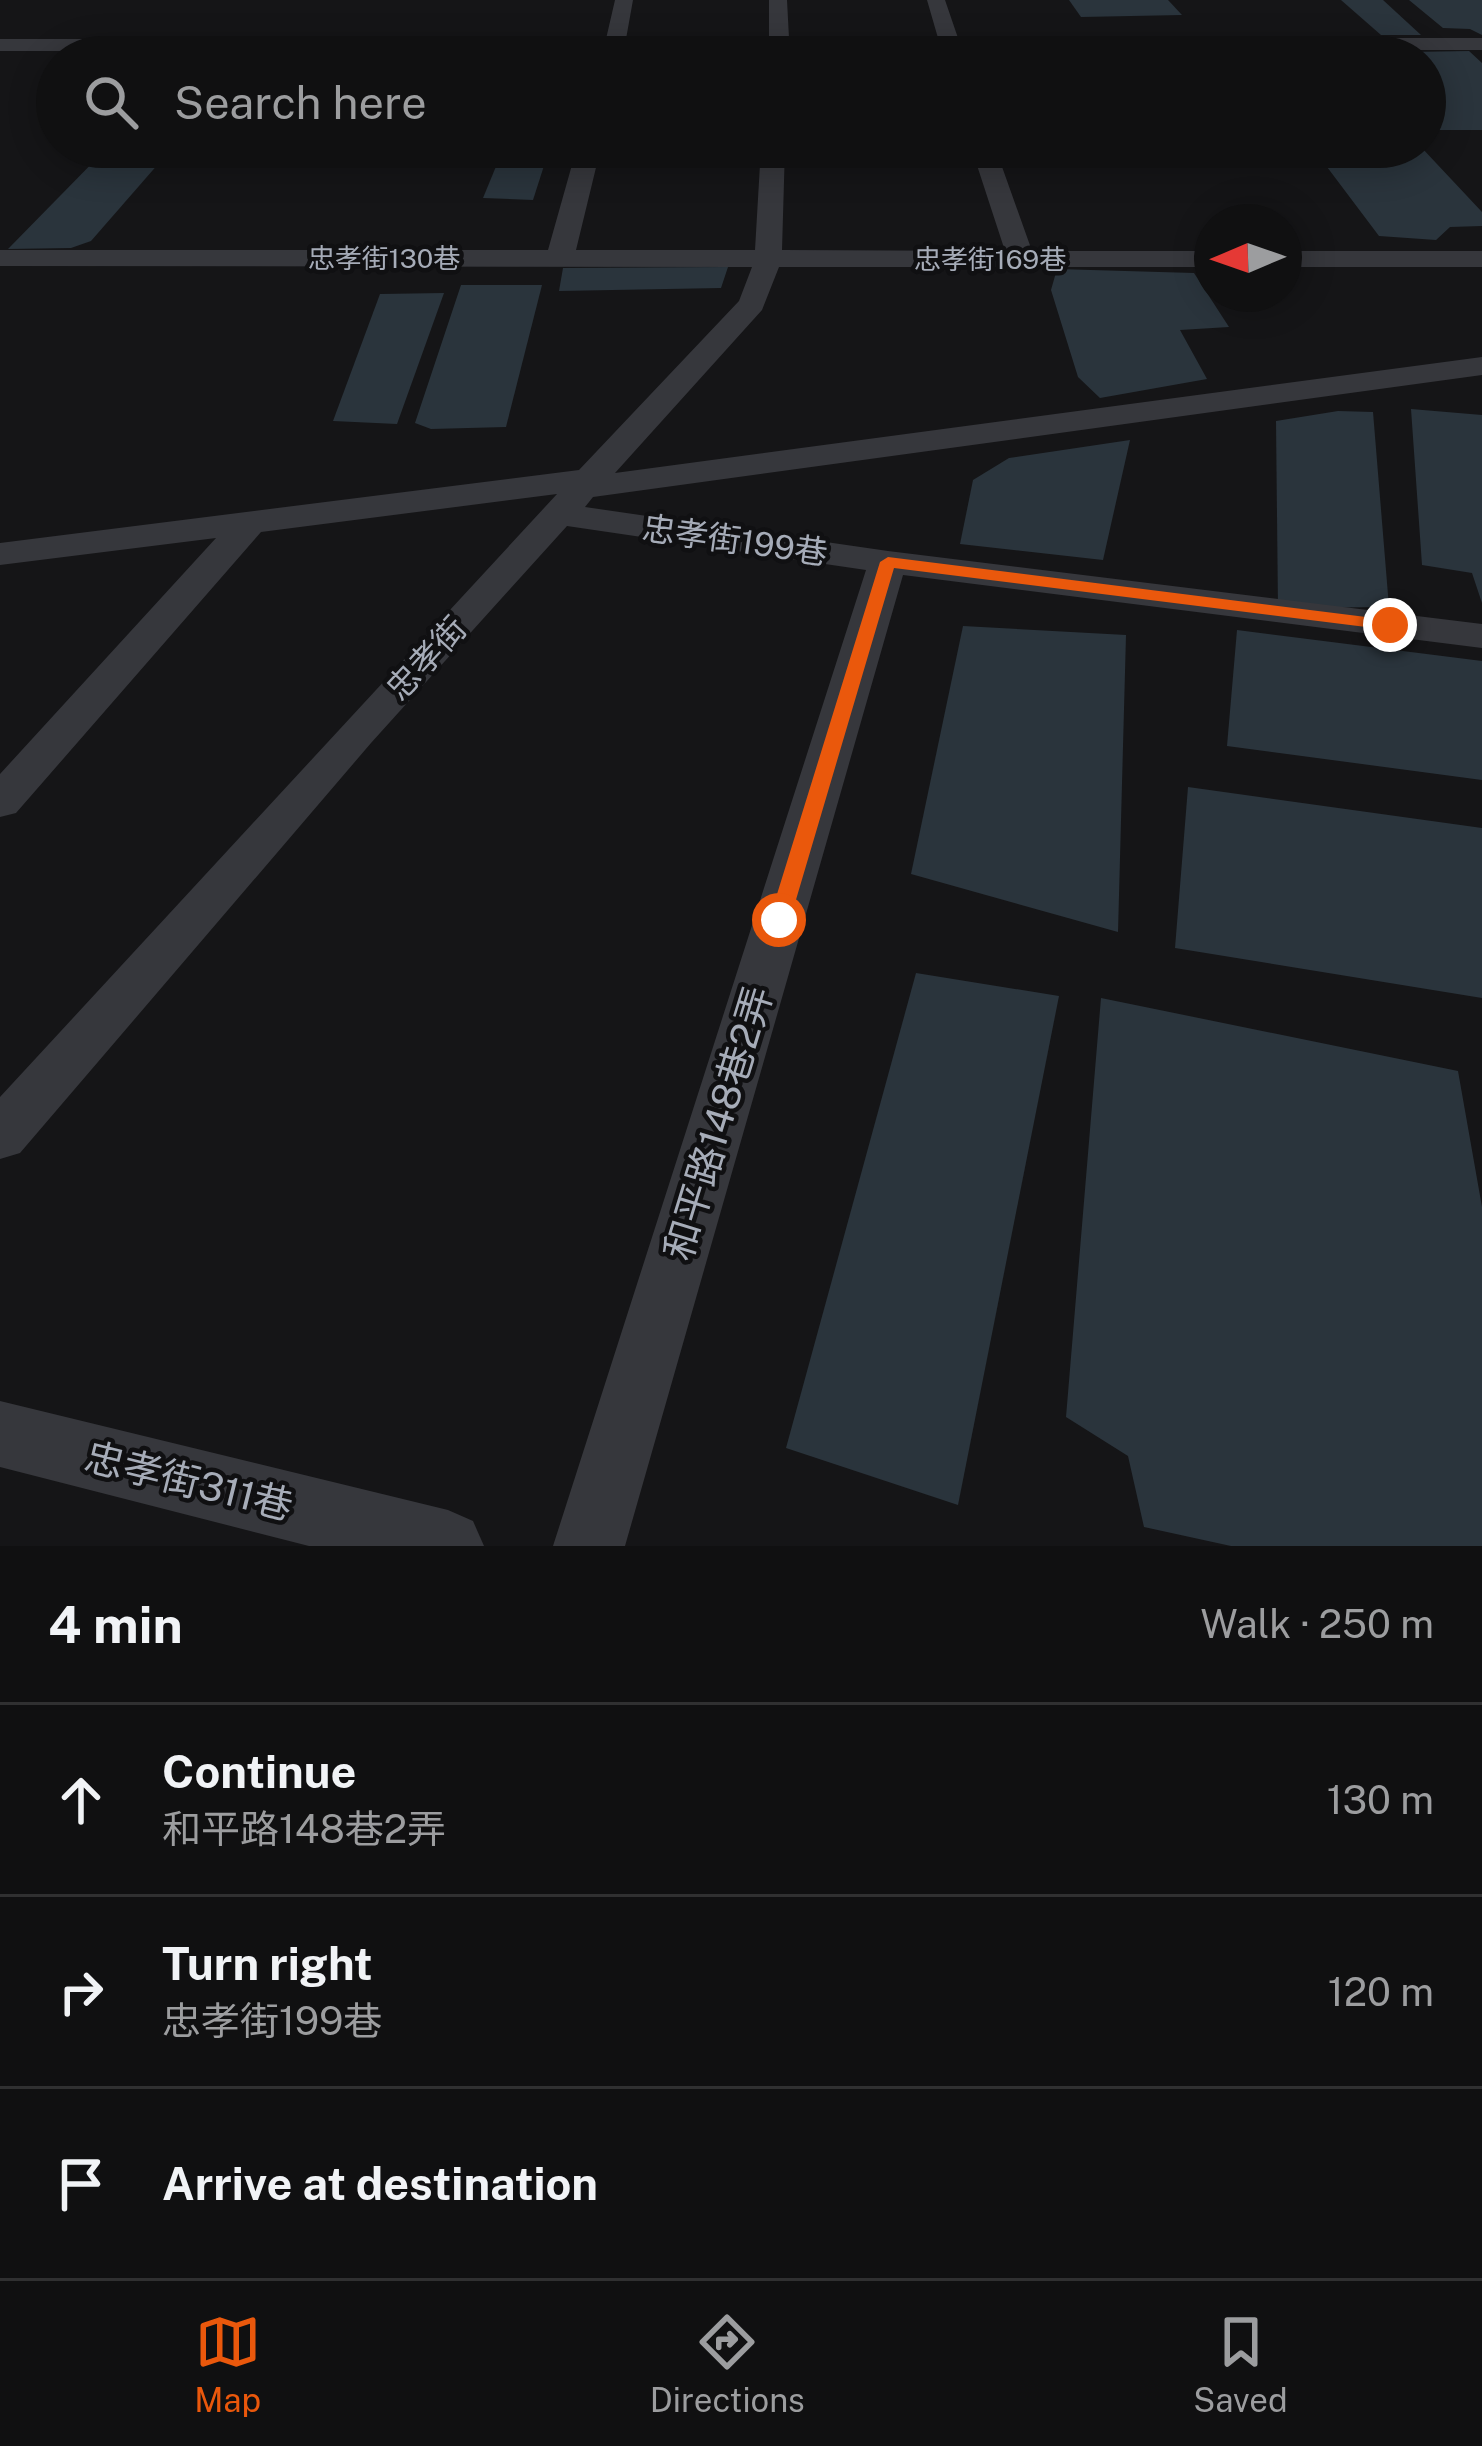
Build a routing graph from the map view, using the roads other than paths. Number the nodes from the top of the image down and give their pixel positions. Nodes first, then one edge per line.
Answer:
1 (624, 0) edge
2 (778, 0) edge
3 (936, 0) edge
4 (617, 36) edge
5 (780, 36) edge
6 (947, 36) edge
7 (1446, 44) edge
8 (1482, 44) edge
9 (0, 45) edge
10 (36, 45) edge
11 (584, 168) edge
12 (771, 168) edge
13 (990, 168) edge
14 (0, 258) edge
15 (560, 258) junction
16 (1194, 259) edge
17 (1302, 259) edge
18 (1482, 259) edge
19 (768, 260) junction
20 (1021, 260) junction
21 (1482, 366) edge
22 (579, 494) junction
23 (253, 520) junction
24 (0, 554) edge
25 (888, 562) junction
26 (1482, 637) edge
27 (0, 802) edge
28 (0, 1136) edge
29 (0, 1433) edge
30 (448, 1546) edge
31 (589, 1546) edge

1 - 4 street
2 - 5 street
3 - 6 street
7 - 8 street
9 - 10 street
11 - 15 street
12 - 19 street, 忠孝街
13 - 20 street
14 - 15 street, 忠孝街130巷
15 - 19 street, 忠孝街130巷
16 - 20 street, 忠孝街169巷
17 - 18 street
19 - 20 street, 忠孝街169巷
19 - 22 street, 忠孝街
21 - 22 street
22 - 23 street
22 - 25 street, 忠孝街199巷
22 - 28 street, 忠孝街
23 - 24 street
23 - 27 street
25 - 26 street, 忠孝街199巷
25 - 31 street, 和平路148巷2弄
29 - 30 street, 忠孝街311巷

